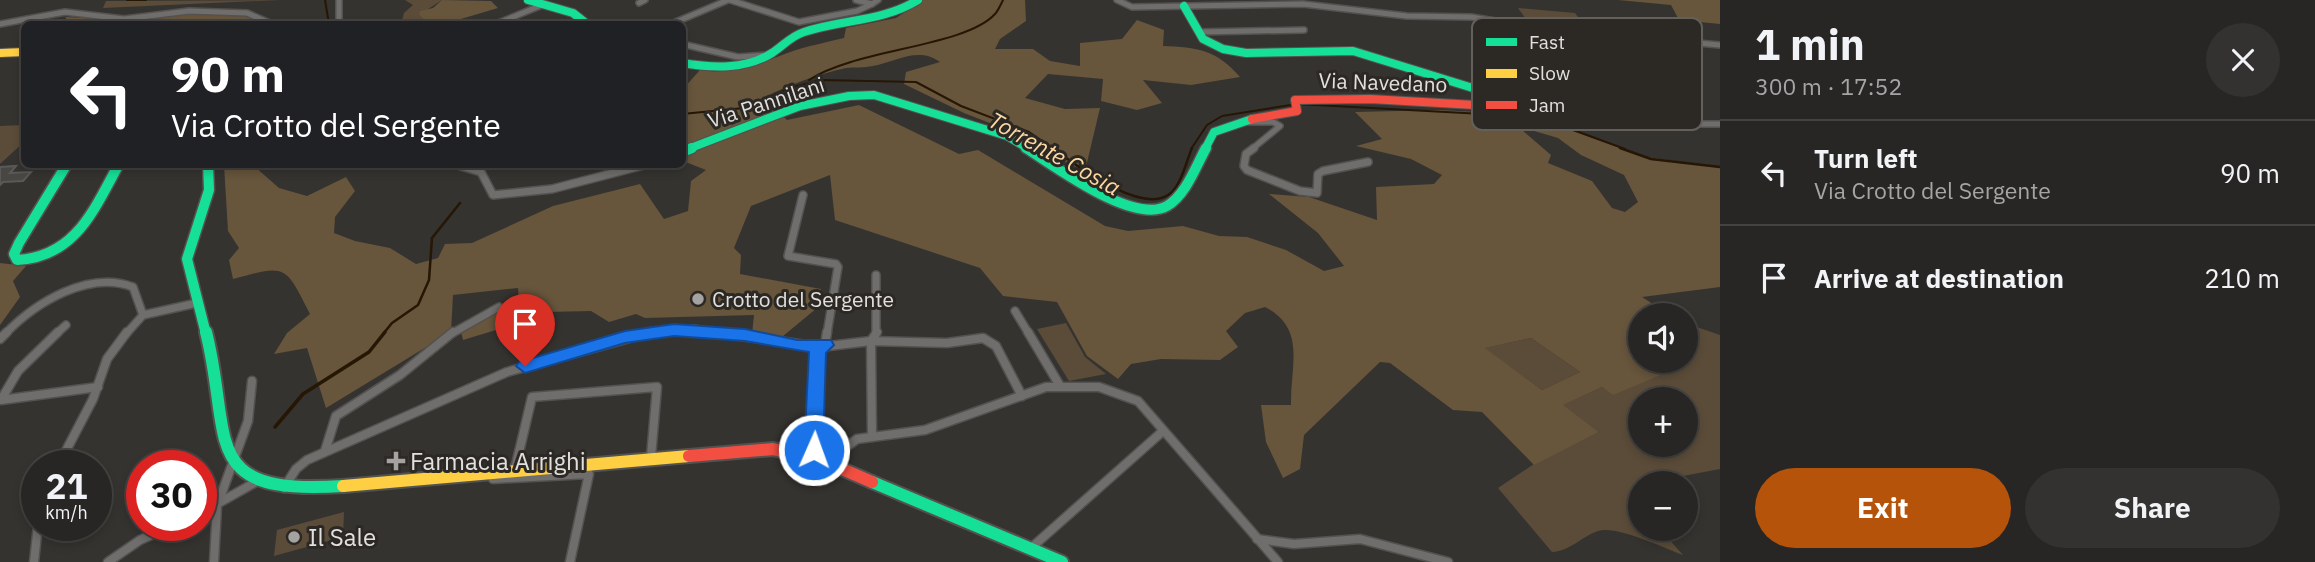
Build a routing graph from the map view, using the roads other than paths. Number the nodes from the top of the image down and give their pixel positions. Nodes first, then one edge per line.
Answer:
1 (340, 0) edge
2 (528, 0) edge
3 (729, 0) edge
4 (856, 0) edge
5 (878, 0) edge
6 (918, 0) edge
7 (1117, 0) edge
8 (872, 4) junction
9 (542, 5) junction
10 (1184, 6) junction
11 (1472, 18) edge
12 (339, 19) dead end
13 (265, 21) edge
14 (503, 21) edge
15 (583, 21) edge
16 (678, 21) edge
17 (0, 24) edge
18 (1304, 30) dead end
19 (1199, 32) junction
20 (1702, 43) edge
21 (686, 45) edge
22 (1720, 45) edge
23 (21, 51) edge
24 (0, 53) edge
25 (768, 55) junction
26 (686, 64) edge
27 (1472, 88) edge
28 (1472, 103) edge
29 (1241, 122) junction
30 (1720, 124) edge
31 (1702, 125) edge
32 (1214, 132) joint
33 (686, 150) edge
34 (1368, 162) dead end
35 (65, 168) edge
36 (116, 168) edge
37 (208, 168) edge
38 (468, 168) edge
39 (635, 168) edge
40 (803, 195) dead end
41 (876, 275) dead end
42 (197, 303) junction
43 (499, 307) dead end
44 (1015, 311) dead end
45 (143, 315) junction
46 (65, 325) dead end
47 (0, 339) edge
48 (871, 341) junction
49 (825, 345) junction
50 (252, 382) dead end
51 (1060, 386) junction
52 (98, 387) junction
53 (1022, 396) junction
54 (1163, 432) junction
55 (872, 437) junction
56 (66, 450) edge
57 (325, 452) junction
58 (651, 457) junction
59 (811, 457) junction
60 (826, 462) junction
61 (233, 464) junction
62 (515, 469) junction
63 (400, 479) junction
64 (256, 482) junction
65 (284, 488) junction
66 (217, 506) joint
67 (1257, 539) junction
68 (36, 541) edge
69 (139, 541) edge
70 (215, 541) edge
71 (1030, 548) junction
72 (34, 562) edge
73 (108, 562) edge
74 (214, 562) edge
75 (570, 562) edge
76 (1062, 562) edge
77 (1278, 562) edge
78 (1448, 562) edge

1 - 12 street
2 - 9 street
3 - 8 street
3 - 16 street
4 - 8 street
5 - 8 street
6 - 25 street
7 - 10 street
9 - 14 street
9 - 15 street
10 - 11 street
10 - 19 street
13 - 17 street
18 - 19 street
19 - 27 street
20 - 22 street
21 - 25 street
23 - 24 street
25 - 26 street
28 - 29 street, Via Navedano
29 - 32 street, Via Navedano
29 - 34 street
30 - 31 street
32 - 33 street, Via Pannilani
35 - 36 street
37 - 42 street
38 - 39 street
40 - 49 street
41 - 48 street
42 - 45 street
42 - 61 street
43 - 57 street
44 - 51 street
45 - 47 street
45 - 52 street
46 - 52 street
48 - 49 street
48 - 53 street
48 - 55 street
49 - 57 street
49 - 59 street
50 - 61 street
51 - 53 street
51 - 54 street
52 - 56 street
53 - 55 street
54 - 67 street
54 - 71 street
55 - 60 street
57 - 65 street
58 - 59 street
58 - 62 street
58 - 62 street
59 - 60 street
60 - 71 street
61 - 64 street
61 - 66 street
62 - 63 street
63 - 65 street
63 - 75 street
64 - 65 street
64 - 66 street
67 - 77 street
67 - 78 street
68 - 72 street
69 - 73 street
70 - 74 street
71 - 76 street

